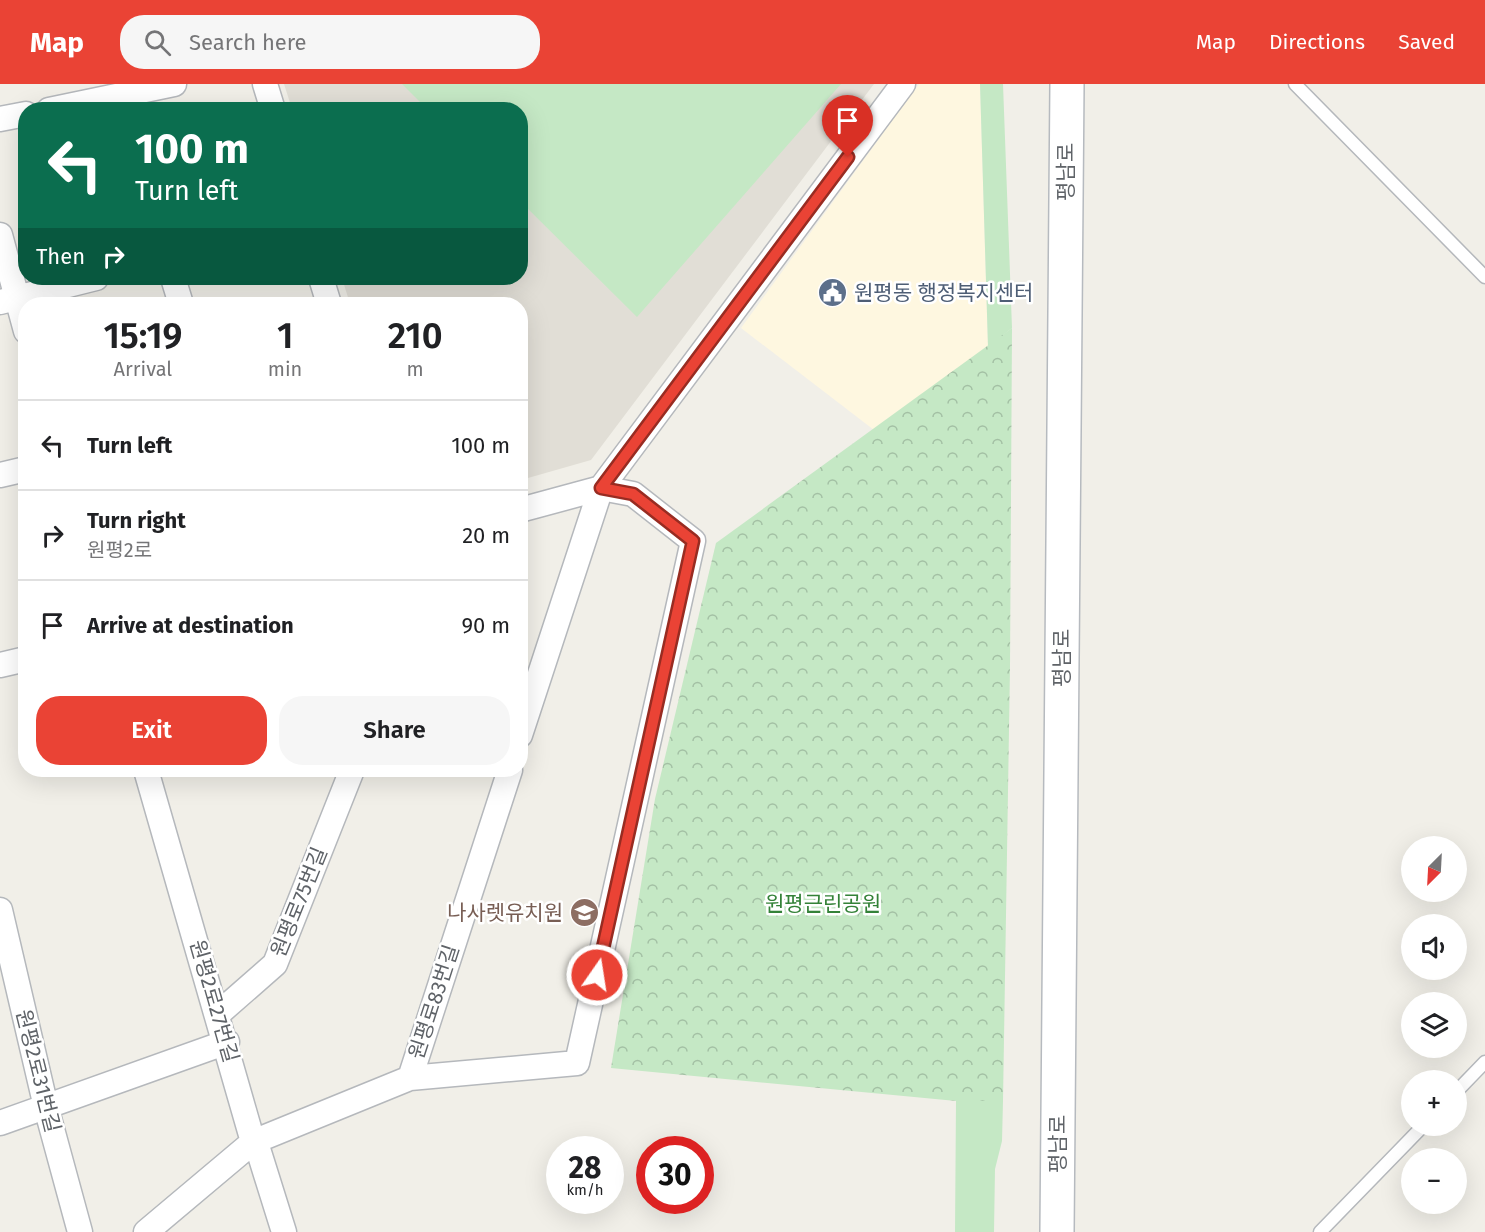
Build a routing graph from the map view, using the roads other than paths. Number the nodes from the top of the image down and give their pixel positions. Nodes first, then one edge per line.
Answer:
1 (174, 84) edge
2 (266, 84) edge
3 (903, 84) edge
4 (1067, 84) edge
5 (1295, 84) edge
6 (124, 102) edge
7 (271, 102) edge
8 (18, 116) edge
9 (0, 119) edge
10 (0, 235) edge
11 (1485, 277) edge
12 (68, 285) edge
13 (21, 297) edge
14 (9, 300) edge
15 (18, 316) edge
16 (18, 471) edge
17 (0, 474) edge
18 (601, 488) junction
19 (528, 508) edge
20 (18, 661) edge
21 (0, 665) edge
22 (528, 711) edge
23 (148, 777) edge
24 (349, 777) edge
25 (508, 777) edge
26 (0, 909) edge
27 (218, 1014) junction
28 (226, 1042) junction
29 (1485, 1062) edge
30 (410, 1078) junction
31 (1467, 1081) edge
32 (46, 1107) junction
33 (0, 1123) edge
34 (1413, 1136) edge
35 (253, 1142) junction
36 (80, 1232) edge
37 (146, 1232) edge
38 (284, 1232) edge
39 (1057, 1232) edge
40 (1320, 1232) edge

1 - 6 street
2 - 7 street
3 - 18 street
4 - 39 street, 평남로
5 - 11 lane
8 - 9 street
10 - 14 street
12 - 13 street
14 - 15 street
16 - 17 street
18 - 19 street
18 - 22 street
18 - 30 street
20 - 21 street
23 - 27 street, 원평2로27번길
24 - 27 street, 원평로75번길
25 - 30 street, 원평로83번길
26 - 32 street, 원평2로31번길
27 - 28 street, 원평2로27번길
28 - 32 street
28 - 35 street, 원평2로27번길
29 - 31 lane
30 - 35 street, 원평로83번길
32 - 33 street
32 - 36 street, 원평2로31번길
34 - 40 lane
35 - 37 street, 원평로83번길
35 - 38 street, 원평2로27번길

